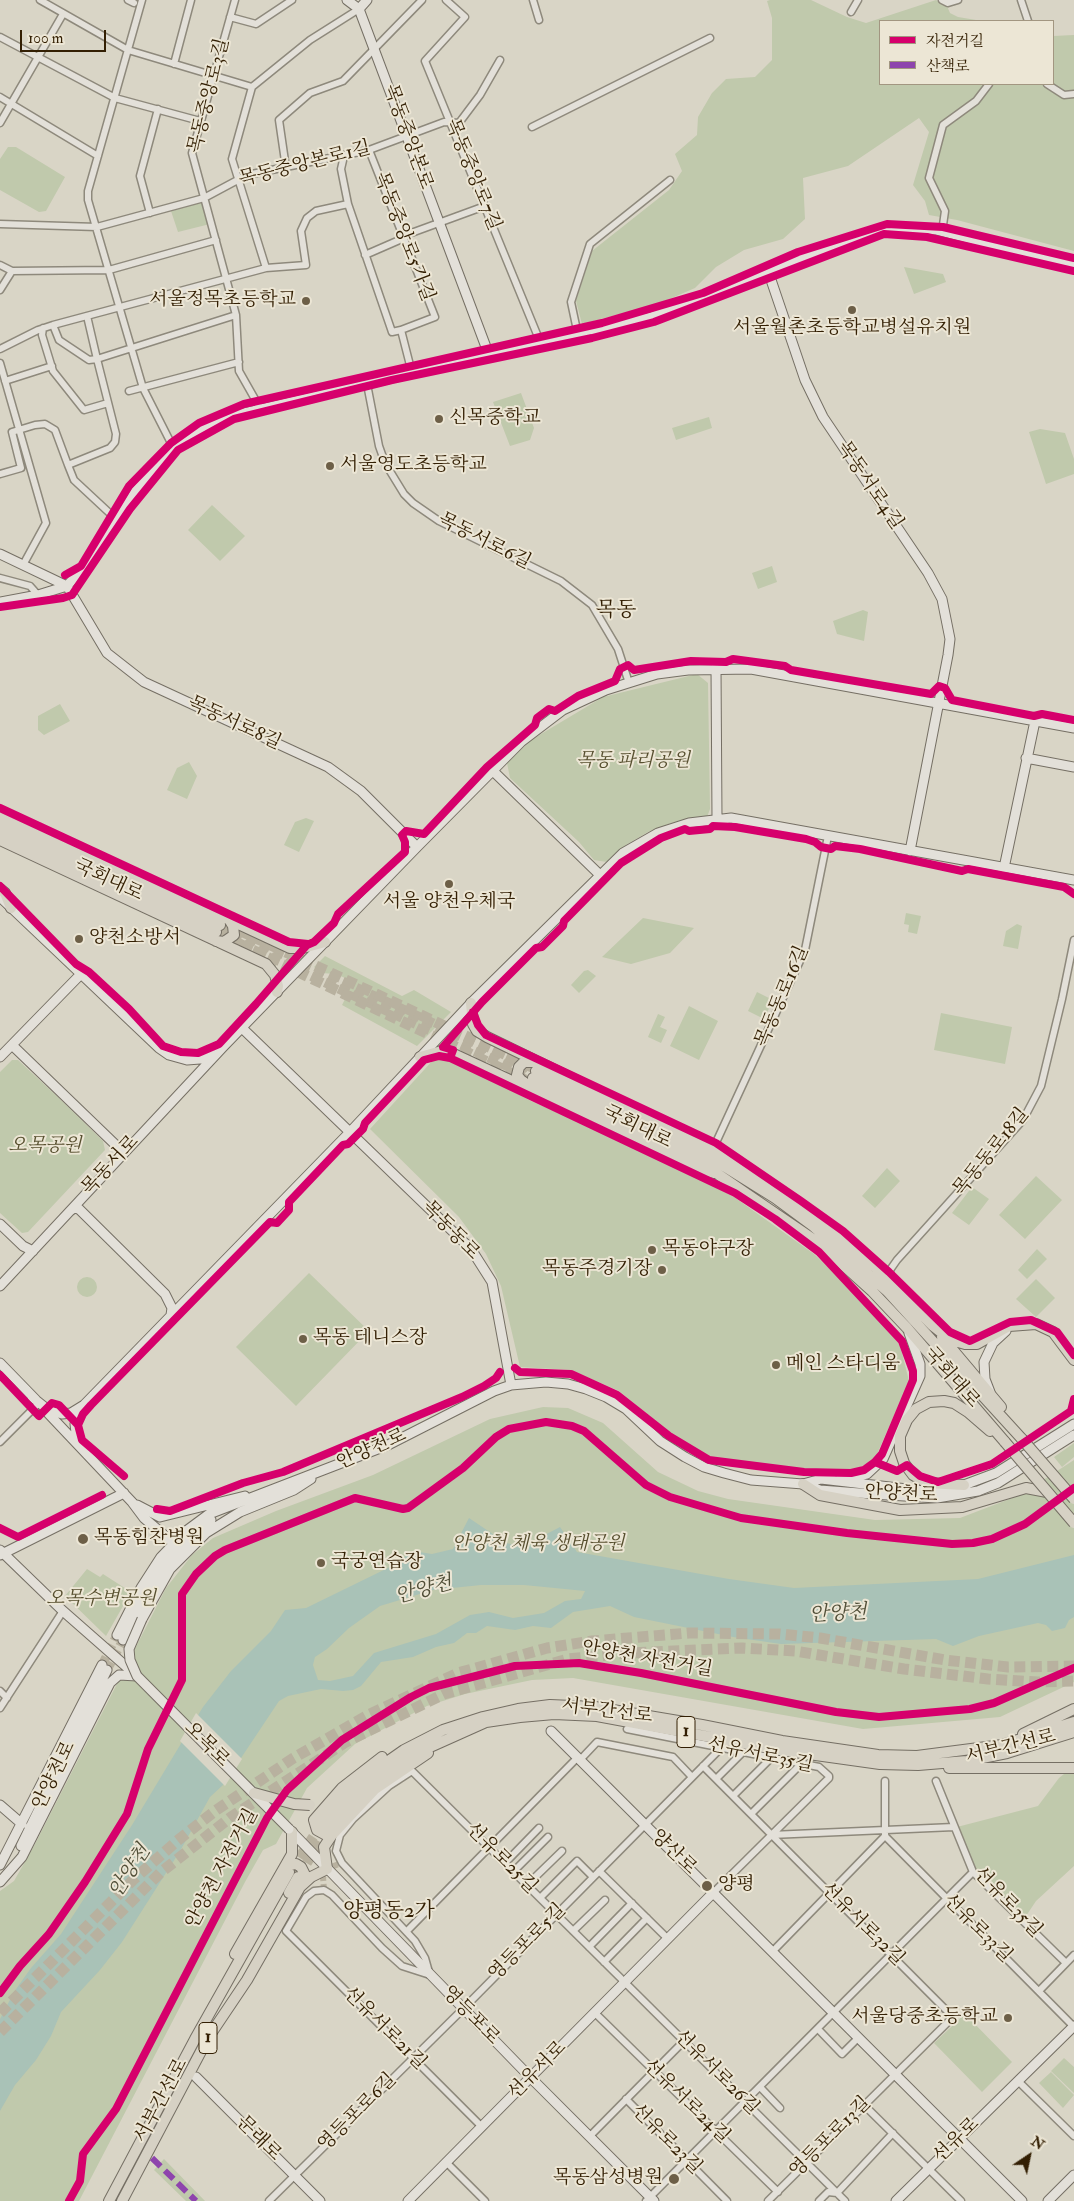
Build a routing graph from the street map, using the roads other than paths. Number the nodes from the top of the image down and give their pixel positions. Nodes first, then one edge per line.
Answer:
1 (40, 0) edge
2 (142, 0) edge
3 (191, 0) edge
4 (235, 0) edge
5 (292, 0) edge
6 (347, 0) edge
7 (367, 0) edge
8 (422, 0) edge
9 (446, 0) edge
10 (533, 0) edge
11 (849, 0) edge
12 (942, 0) edge
13 (958, 0) edge
14 (1021, 0) edge
15 (857, 2) edge
16 (455, 3) edge
17 (358, 9) junction
18 (851, 12) dead end
19 (63, 14) junction
20 (230, 18) junction
21 (539, 20) dead end
22 (1028, 20) edge
23 (0, 37) edge
24 (710, 38) dead end
25 (128, 50) junction
26 (375, 50) junction
27 (38, 58) junction
28 (500, 60) dead end
29 (174, 64) junction
30 (214, 75) junction
31 (988, 85) edge
32 (1049, 85) edge
33 (252, 87) junction
34 (1074, 94) edge
35 (0, 97) edge
36 (115, 98) junction
37 (11, 104) junction
38 (158, 109) junction
39 (200, 121) junction
40 (0, 123) edge
41 (451, 124) junction
42 (532, 127) dead end
43 (406, 136) junction
44 (370, 150) junction
45 (98, 156) junction
46 (344, 156) junction
47 (286, 168) junction
48 (239, 179) junction
49 (670, 180) dead end
50 (205, 197) junction
51 (348, 204) junction
52 (485, 206) junction
53 (150, 213) junction
54 (439, 223) junction
55 (0, 224) edge
56 (97, 227) junction
57 (942, 232) junction
58 (403, 237) junction
59 (216, 240) junction
60 (366, 255) junction
61 (0, 265) edge
62 (1074, 266) edge
63 (266, 268) junction
64 (109, 270) junction
65 (12, 271) junction
66 (768, 271) junction
67 (226, 278) junction
68 (0, 290) edge
69 (119, 307) junction
70 (236, 315) junction
71 (87, 316) junction
72 (53, 325) junction
73 (43, 328) junction
74 (401, 330) junction
75 (578, 335) junction
76 (540, 344) junction
77 (132, 348) junction
78 (0, 349) edge
79 (489, 355) junction
80 (97, 359) junction
81 (238, 362) junction
82 (0, 363) edge
83 (52, 366) junction
84 (412, 373) junction
85 (3, 379) edge
86 (366, 384) junction
87 (143, 388) junction
88 (129, 391) dead end
89 (108, 403) junction
90 (260, 408) junction
91 (19, 431) junction
92 (173, 447) junction
93 (68, 465) junction
94 (0, 474) edge
95 (117, 520) junction
96 (0, 554) edge
97 (23, 565) junction
98 (0, 578) edge
99 (67, 586) junction
100 (38, 595) junction
101 (0, 602) edge
102 (716, 668) junction
103 (629, 683) junction
104 (940, 703) junction
105 (1034, 721) junction
106 (1074, 728) edge
107 (1026, 758) junction
108 (1074, 767) edge
109 (492, 770) junction
110 (0, 813) edge
111 (717, 818) junction
112 (0, 821) edge
113 (0, 830) edge
114 (828, 836) junction
115 (0, 840) edge
116 (13, 846) junction
117 (417, 846) junction
118 (0, 847) edge
119 (910, 851) junction
120 (1004, 868) junction
121 (601, 876) junction
122 (1074, 880) edge
123 (0, 889) edge
124 (0, 897) edge
125 (11, 908) junction
126 (230, 920) junction
127 (217, 933) junction
128 (1074, 940) edge
129 (324, 942) junction
130 (81, 974) junction
131 (277, 992) junction
132 (471, 1003) junction
133 (242, 1028) junction
134 (12, 1044) junction
135 (223, 1047) junction
136 (0, 1057) edge
137 (420, 1057) junction
138 (538, 1071) junction
139 (535, 1090) junction
140 (351, 1131) junction
141 (713, 1149) junction
142 (124, 1153) junction
143 (719, 1175) junction
144 (70, 1211) junction
145 (0, 1224) edge
146 (33, 1251) junction
147 (897, 1260) junction
148 (876, 1268) junction
149 (891, 1283) junction
150 (0, 1286) edge
151 (171, 1316) junction
152 (934, 1327) junction
153 (906, 1328) junction
154 (1074, 1360) edge
155 (0, 1363) edge
156 (1074, 1364) edge
157 (511, 1385) junction
158 (991, 1394) junction
159 (36, 1400) junction
160 (84, 1404) junction
161 (1074, 1416) edge
162 (1074, 1424) edge
163 (1057, 1434) junction
164 (1074, 1434) edge
165 (1022, 1439) junction
166 (0, 1442) edge
167 (1005, 1442) junction
168 (78, 1444) junction
169 (319, 1473) junction
170 (837, 1481) junction
171 (803, 1484) junction
172 (964, 1485) junction
173 (1047, 1492) junction
174 (124, 1493) junction
175 (264, 1493) junction
176 (1074, 1499) edge
177 (132, 1502) junction
178 (1074, 1522) edge
179 (176, 1545) junction
180 (1, 1552) edge
181 (63, 1611) junction
182 (120, 1637) tunnel mouth
183 (133, 1673) junction
184 (0, 1691) edge
185 (7, 1698) junction
186 (0, 1708) edge
187 (1074, 1709) edge
188 (484, 1720) junction
189 (1074, 1722) edge
190 (627, 1729) dead end
191 (551, 1731) dead end
192 (1074, 1732) edge
193 (722, 1747) junction
194 (974, 1750) junction
195 (743, 1752) junction
196 (771, 1758) junction
197 (579, 1759) junction
198 (801, 1764) junction
199 (918, 1765) junction
200 (703, 1766) junction
201 (1074, 1768) edge
202 (692, 1777) junction
203 (829, 1778) joint
204 (716, 1779) junction
205 (885, 1781) dead end
206 (936, 1781) dead end
207 (342, 1788) junction
208 (254, 1793) junction
209 (733, 1796) junction
210 (0, 1805) edge
211 (751, 1814) junction
212 (22, 1824) junction
213 (644, 1825) junction
214 (954, 1827) junction
215 (539, 1828) dead end
216 (327, 1829) junction
217 (291, 1831) junction
218 (885, 1833) junction
219 (771, 1834) junction
220 (548, 1837) dead end
221 (489, 1847) junction
222 (562, 1851) dead end
223 (505, 1863) junction
224 (0, 1865) edge
225 (327, 1869) junction
226 (599, 1871) junction
227 (513, 1872) junction
228 (973, 1872) junction
229 (292, 1877) junction
230 (592, 1877) junction
231 (0, 1881) edge
232 (527, 1885) junction
233 (714, 1892) junction
234 (830, 1894) junction
235 (540, 1898) junction
236 (946, 1899) junction
237 (605, 1900) dead end
238 (632, 1903) junction
239 (556, 1914) junction
240 (647, 1918) junction
241 (407, 1931) junction
242 (573, 1931) junction
243 (668, 1939) junction
244 (589, 1947) junction
245 (772, 1952) junction
246 (892, 1955) junction
247 (1074, 1955) edge
248 (604, 1962) junction
249 (1066, 1963) junction
250 (430, 1975) junction
251 (625, 1983) junction
252 (1039, 1991) junction
253 (464, 2009) junction
254 (595, 2013) junction
255 (833, 2014) junction
256 (1074, 2026) edge
257 (818, 2029) junction
258 (858, 2038) junction
259 (684, 2040) junction
260 (200, 2042) junction
261 (414, 2058) junction
262 (653, 2071) junction
263 (894, 2075) junction
264 (196, 2076) dead end
265 (531, 2078) junction
266 (1018, 2081) junction
267 (760, 2087) junction
268 (626, 2099) junction
269 (745, 2102) junction
270 (864, 2105) junction
271 (780, 2108) dead end
272 (482, 2127) junction
273 (716, 2131) junction
274 (893, 2133) junction
275 (590, 2136) junction
276 (1074, 2136) edge
277 (959, 2139) junction
278 (686, 2161) junction
279 (446, 2162) junction
280 (806, 2163) junction
281 (929, 2169) junction
282 (1074, 2175) edge
283 (295, 2176) junction
284 (778, 2192) junction
285 (836, 2193) junction
286 (650, 2200) edge
287 (109, 2201) edge
288 (122, 2201) edge
289 (269, 2201) edge
290 (320, 2201) edge
291 (408, 2201) edge
292 (484, 2201) edge
293 (727, 2201) edge
294 (768, 2201) edge
295 (819, 2201) edge
296 (845, 2201) edge
297 (896, 2201) edge
298 (961, 2201) edge
299 (1022, 2201) edge
300 (1048, 2201) edge

1 - 19 street
2 - 25 street
3 - 29 street
4 - 20 street, 목동중앙로3길
5 - 20 street
6 - 17 main road
7 - 17 main road
8 - 26 street
9 - 16 street
10 - 21 street
11 - 15 street
12 - 13 street
14 - 22 street
15 - 18 street
16 - 41 street, 목동중앙로7길
17 - 26 main road, 목동중앙본로
17 - 33 street
19 - 25 street
19 - 27 street
20 - 30 street, 목동중앙로3길
23 - 27 street
24 - 42 street
25 - 29 street
25 - 36 street
26 - 43 main road, 목동중앙본로
26 - 47 street
27 - 36 street
27 - 37 street
28 - 41 street
29 - 30 street
30 - 33 street
30 - 39 street, 목동중앙로3길
31 - 57 street
32 - 34 street
33 - 48 street
35 - 37 street
36 - 38 street
36 - 45 street
37 - 40 street
37 - 45 street
38 - 39 street
38 - 53 street
39 - 50 street, 목동중앙로3길
41 - 43 street, 목동중앙본로1길
41 - 52 street, 목동중앙로7길
43 - 44 street, 목동중앙본로1길
43 - 54 main road, 목동중앙본로
44 - 46 street, 목동중앙본로1길
44 - 58 street, 목동중앙로5가길
45 - 56 street
46 - 47 street, 목동중앙본로1길
46 - 51 street
47 - 48 street, 목동중앙본로1길
48 - 50 street, 목동중앙본로1길
48 - 63 street
49 - 75 street
50 - 53 street, 목동중앙본로1길
50 - 59 street, 목동중앙로3길
51 - 60 street
51 - 63 street
52 - 54 street
52 - 76 street, 목동중앙로7길
53 - 56 street, 목동중앙본로1길
54 - 58 street
54 - 79 main road, 목동중앙본로
55 - 56 street, 목동중앙본로1길
56 - 64 street
57 - 62 main road
57 - 66 main road
58 - 60 street
58 - 74 street, 목동중앙로5가길
59 - 64 street
59 - 67 street, 목동중앙로3길
60 - 74 street
61 - 65 street
63 - 67 street
64 - 65 street
64 - 69 street
65 - 68 street
66 - 75 main road
66 - 104 main road, 목동서로4길
67 - 69 street
67 - 70 street, 목동중앙로3길
69 - 71 street
69 - 77 street
70 - 77 street
70 - 81 street, 목동중앙로3길
71 - 72 street
71 - 80 street
72 - 73 street
72 - 80 street
73 - 78 street
73 - 83 street
74 - 84 street
75 - 76 main road
76 - 79 main road
77 - 80 street
77 - 87 street
79 - 84 main road
80 - 89 street
81 - 87 street
81 - 90 street, 목동중앙로3길
82 - 85 street
83 - 85 street
83 - 89 street
84 - 86 main road
85 - 91 street
86 - 90 main road
86 - 103 street, 목동서로6길
87 - 88 street
87 - 92 street
89 - 93 street
90 - 92 main road
91 - 93 street
91 - 94 street
91 - 97 street
92 - 95 main road
93 - 95 street
95 - 99 main road
96 - 97 main road
97 - 99 main road
98 - 100 street
99 - 100 main road
99 - 117 main road, 목동서로8길
100 - 101 main road
102 - 103 main road, 목동서로
102 - 104 main road, 목동서로
102 - 111 main road
103 - 109 main road, 목동서로
104 - 105 main road, 목동서로
104 - 119 main road, 목동서로4길
105 - 106 main road, 목동서로
105 - 107 main road
107 - 108 main road
107 - 120 main road
109 - 117 main road, 목동서로
109 - 121 main road
110 - 126 main road
111 - 114 main road
111 - 121 main road
112 - 127 main road, 국회대로
113 - 127 main road, 국회대로
114 - 119 main road
114 - 141 street, 목동동로16길
115 - 116 main road
116 - 118 main road
116 - 127 main road
117 - 129 main road, 목동서로
119 - 120 main road
120 - 122 main road
121 - 132 main road
123 - 125 main road
124 - 125 main road, 목동서로
125 - 130 main road, 목동서로
126 - 127 main road
126 - 129 main road
127 - 131 main road
128 - 147 street, 목동동로18길
129 - 131 main road, 목동서로
130 - 134 main road
130 - 135 main road, 목동서로
131 - 133 main road, 목동서로
132 - 137 main road
132 - 138 main road
133 - 135 main road, 목동서로
133 - 140 main road, 목동동로
134 - 136 main road
134 - 142 main road
135 - 142 main road, 목동서로
137 - 139 main road
137 - 140 main road
138 - 139 main road
138 - 141 main road
138 - 143 main road, 국회대로
138 - 165 main road, 국회대로
139 - 143 main road
140 - 151 main road
140 - 157 main road, 목동동로
141 - 148 main road
142 - 144 main road, 목동서로
143 - 153 main road, 국회대로
144 - 146 main road, 목동서로
144 - 151 main road
145 - 146 main road
146 - 150 main road, 목동서로
147 - 148 street, 목동동로18길
147 - 149 street, 목동동로18길
148 - 149 main road
149 - 152 main road
151 - 160 main road
152 - 154 main road
152 - 158 main road
153 - 167 main road, 국회대로
153 - 170 main road
155 - 159 main road
156 - 158 main road
157 - 169 main road, 안양천로
157 - 171 main road, 안양천로
158 - 165 main road
159 - 160 main road
159 - 166 street
159 - 168 main road
160 - 168 main road
161 - 163 main road
162 - 163 main road, 안양천로
163 - 172 main road, 안양천로
164 - 171 main road, 안양천로
165 - 176 main road, 국회대로, bridge
167 - 172 main road
167 - 173 main road, 국회대로, bridge
168 - 174 main road
169 - 175 main road, 안양천로
169 - 183 main road, bridge
170 - 171 main road, 안양천로
170 - 172 main road, 안양천로
171 - 173 main road
173 - 178 main road, 국회대로, bridge
174 - 177 main road
174 - 180 main road
175 - 177 main road
175 - 179 main road, 안양천로
177 - 179 main road
179 - 182 main road, 안양천로
180 - 181 main road, 오목로
181 - 183 main road, 오목로
181 - 185 street
183 - 208 main road, 오목로, bridge
183 - 231 main road
184 - 185 street
185 - 186 street
187 - 194 main road
188 - 194 main road, 서부간선로 / 1
188 - 199 main road, 서부간선로 / 1
188 - 207 main road
188 - 216 main road
188 - 216 main road, 서부간선로 / 1
189 - 194 main road, 서부간선로 / 1
190 - 193 street, 선유서로35길
191 - 197 main road, 양산로
192 - 199 main road, 서부간선로 / 1
193 - 195 street, 선유서로35길
193 - 200 street, 영등포로5길
195 - 196 street, 선유서로35길
195 - 204 street
196 - 198 street, 선유서로35길
196 - 209 street
197 - 202 street
197 - 213 main road, 양산로
197 - 221 street
198 - 203 street, 선유서로35길
198 - 211 street
199 - 201 main road
200 - 202 street, 영등포로5길
200 - 204 street, 선유서로32길
202 - 213 street, 영등포로5길
203 - 219 street, 선유서로
204 - 209 street, 선유서로32길
205 - 218 street
206 - 214 street, 선유로35길
207 - 208 main road, bridge
207 - 216 main road
208 - 217 main road, 오목로, bridge
209 - 211 street, 선유서로32길
210 - 212 main road
211 - 219 street, 선유서로32길
212 - 224 main road, 안양천로
212 - 231 main road, 안양천로
213 - 226 street, 영등포로5길
213 - 233 main road, 양산로
214 - 218 street
214 - 228 street, 선유로35길
215 - 223 street
216 - 225 main road
217 - 225 main road, 영등포로
217 - 229 main road
218 - 219 street
218 - 234 street
218 - 236 street, 선유로33길
219 - 233 street, 선유서로
219 - 234 street, 선유서로32길
220 - 227 street
221 - 223 street, 선유로25길
221 - 241 street
221 - 241 street, 선유로25길
222 - 232 street
223 - 227 street, 선유로25길
225 - 229 main road
225 - 250 main road, 영등포로
226 - 230 street, 영등포로5길
226 - 238 street
227 - 232 street, 선유로25길
228 - 236 street
228 - 249 street, 선유로35길
229 - 260 main road
229 - 260 main road
230 - 235 street
230 - 239 street, 영등포로5길
232 - 235 street, 선유로25길
233 - 243 main road, 선유서로
233 - 245 main road, 양산로
234 - 245 street
234 - 246 street, 선유서로32길
235 - 239 street, 선유로25길
236 - 246 street
236 - 252 street, 선유로33길
237 - 242 street
238 - 240 street
238 - 244 street
239 - 242 street, 선유로25길
239 - 253 street, 영등포로5길
240 - 243 street
240 - 248 street
241 - 250 street
242 - 244 street, 선유로25길
243 - 251 main road, 선유서로
244 - 248 street, 선유로25길
245 - 255 main road, 양산로
246 - 255 street
246 - 263 street, 선유서로32길
247 - 249 street
248 - 251 street, 선유로25길
249 - 252 street
250 - 253 main road, 영등포로
250 - 261 street, 선유서로21길
251 - 254 main road, 선유서로
251 - 259 street, 선유서로26길
252 - 256 street, 선유로33길
253 - 261 street, 영등포로6길
253 - 265 main road, 영등포로
254 - 262 street, 선유서로24길
254 - 265 main road, 선유서로
255 - 257 street
255 - 258 main road, 양산로
256 - 266 main road, 선유로
257 - 258 street
257 - 267 street
258 - 263 main road, 양산로
259 - 262 street
259 - 269 street, 선유서로26길
260 - 287 main road, 서부간선로 / 1
260 - 288 main road, 서부간선로 / 1
261 - 272 street, 선유서로21길
261 - 283 street, 영등포로6길
262 - 268 street
262 - 273 street, 선유서로24길
263 - 270 street, 영등포로13길
263 - 277 main road, 양산로
264 - 283 main road, 문래로
265 - 272 main road, 선유서로
265 - 275 main road, 영등포로
266 - 276 street
266 - 277 main road, 선유로
267 - 269 street
267 - 271 street
268 - 275 street
268 - 278 street, 선유로23길
269 - 273 street
269 - 280 street, 선유서로26길
270 - 274 street
270 - 280 street, 영등포로13길
272 - 279 main road, 선유서로
273 - 278 street
273 - 284 street, 선유서로24길
274 - 281 street
274 - 285 street
275 - 286 main road, 영등포로
277 - 281 main road, 선유로
277 - 299 main road, 양산로
278 - 286 street
278 - 293 street, 선유로23길
279 - 291 main road, 선유서로
279 - 292 street
280 - 284 street, 영등포로13길
280 - 285 street
281 - 297 main road, 선유로
281 - 298 street
282 - 300 main road
283 - 289 street, 영등포로6길
283 - 290 main road, 문래로
284 - 294 street, 영등포로13길
285 - 295 street
285 - 296 street

